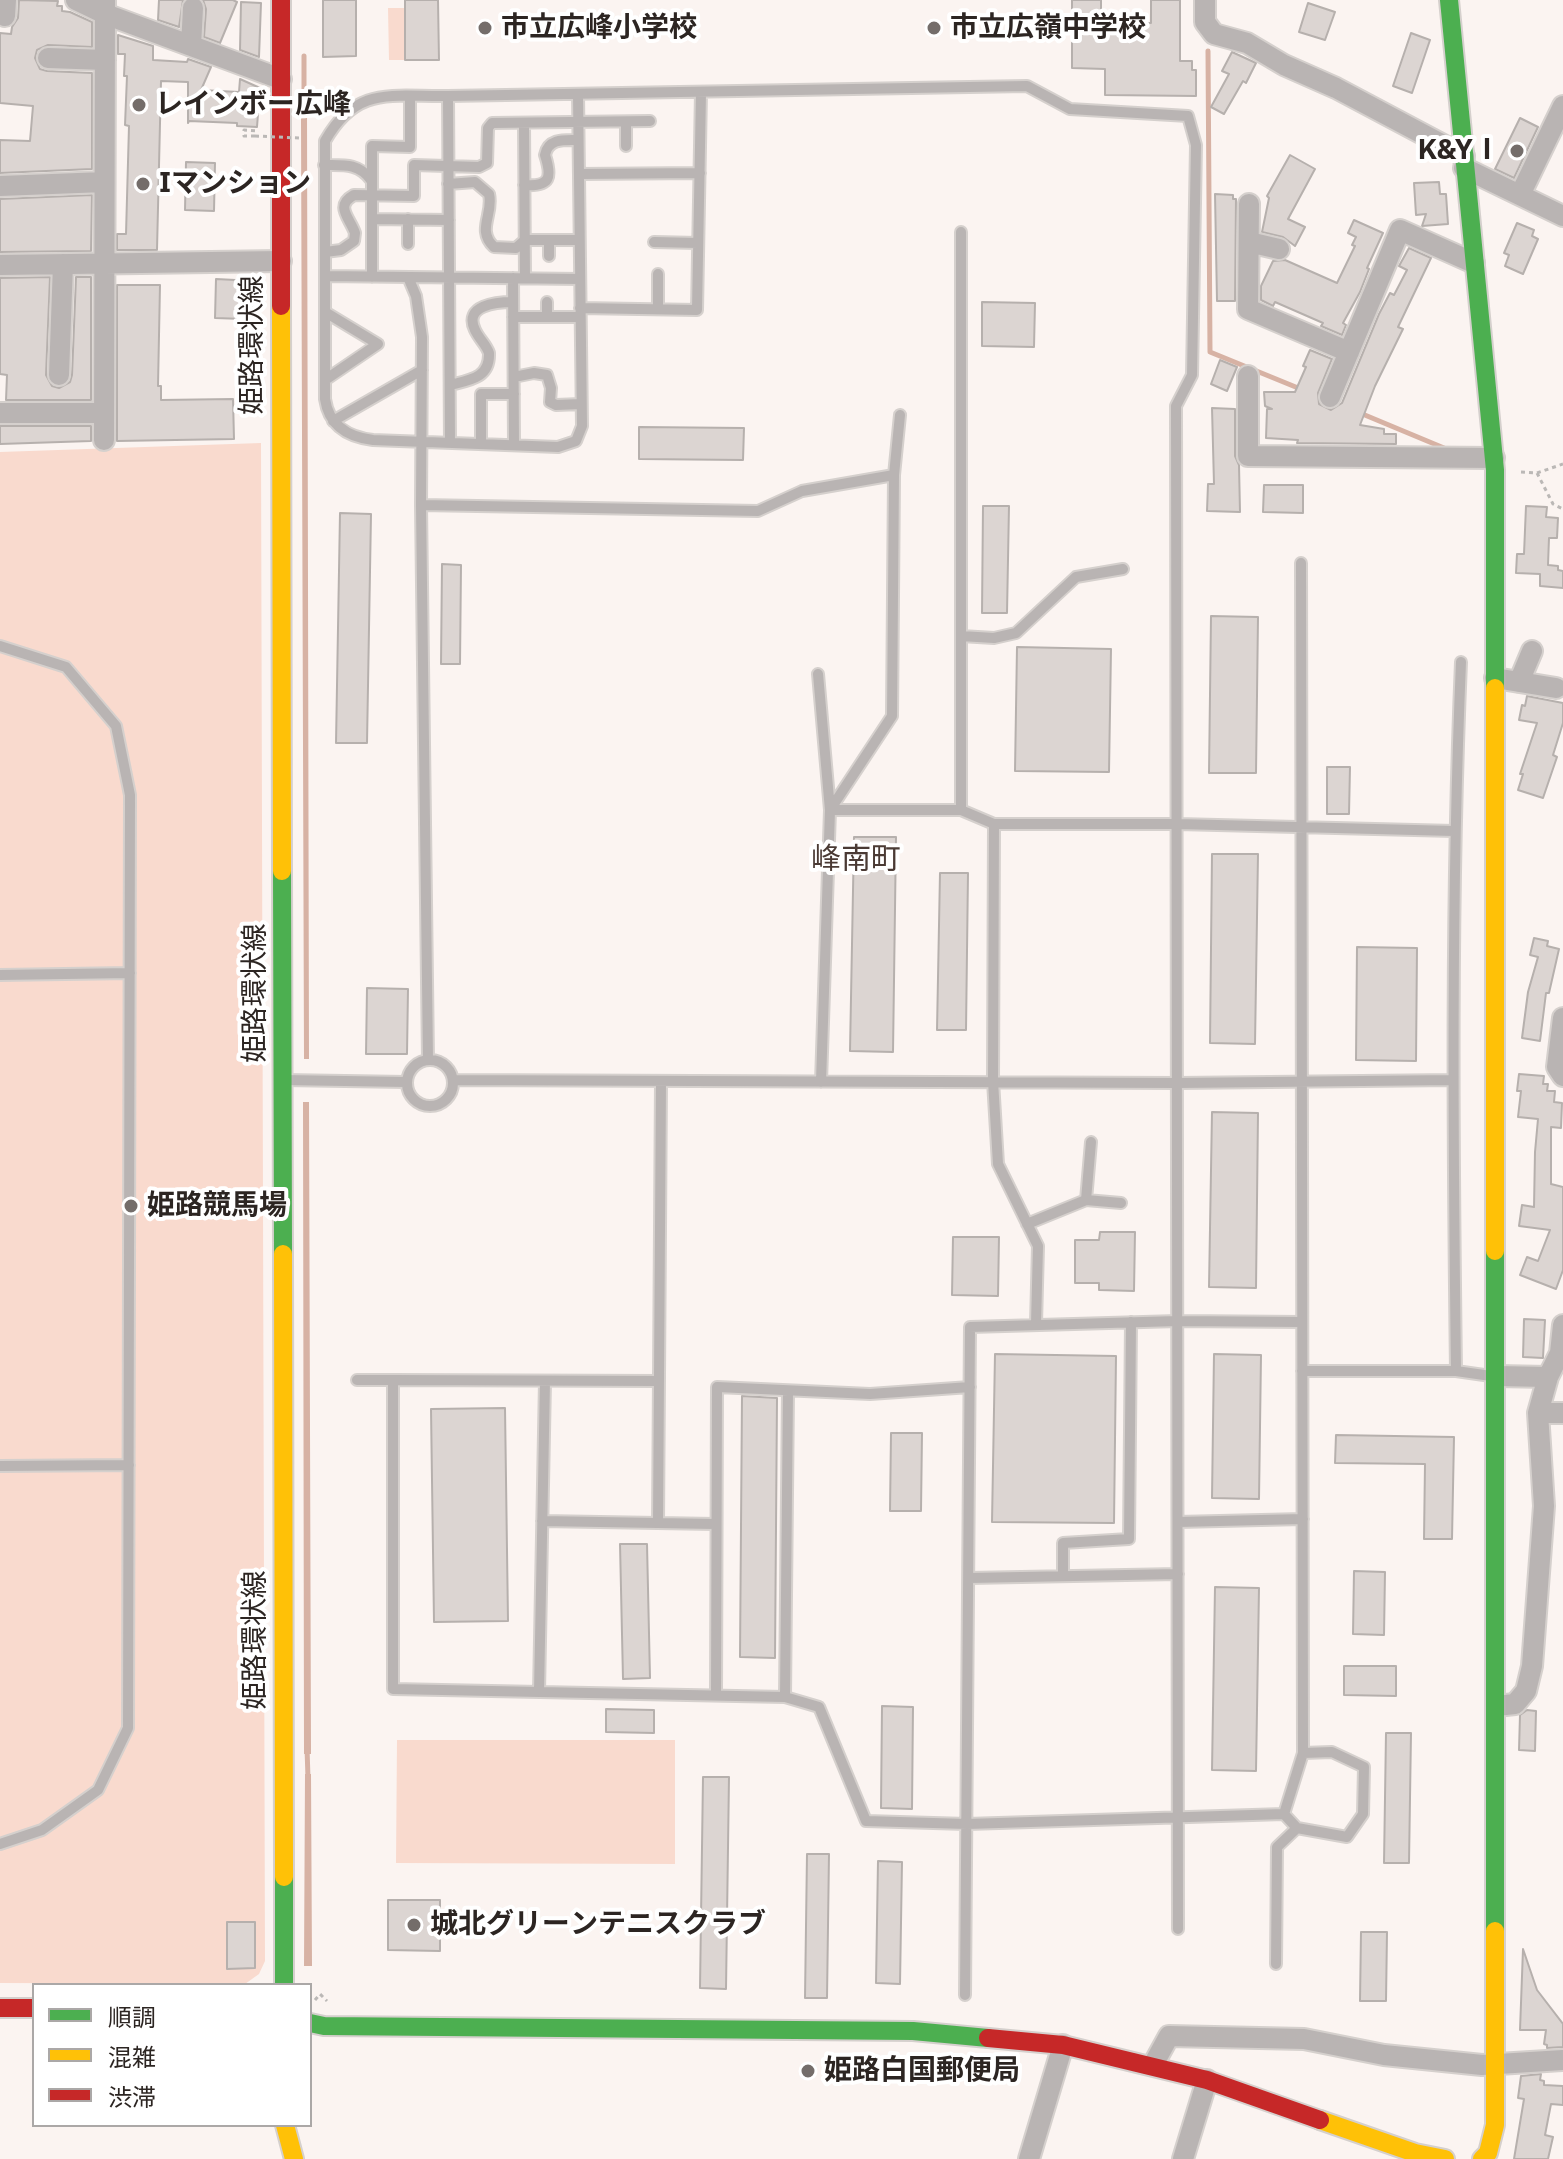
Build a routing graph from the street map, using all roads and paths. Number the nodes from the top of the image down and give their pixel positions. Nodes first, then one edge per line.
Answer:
1 (76, 0) edge
2 (281, 0) edge
3 (1205, 0) edge
4 (1449, 0) edge
5 (105, 7) edge
6 (193, 8) dead end
7 (191, 46) junction
8 (48, 58) dead end
9 (105, 60) junction
10 (281, 79) junction
11 (701, 92) junction
12 (578, 94) junction
13 (448, 96) junction
14 (410, 97) junction
15 (1563, 106) edge
16 (650, 121) dead end
17 (578, 122) junction
18 (626, 122) junction
19 (524, 123) junction
20 (264, 131) dead end
21 (299, 138) dead end
22 (578, 140) junction
23 (626, 146) dead end
24 (1464, 162) junction
25 (324, 165) junction
26 (448, 166) junction
27 (700, 173) junction
28 (579, 174) junction
29 (372, 181) junction
30 (104, 182) junction
31 (448, 184) junction
32 (524, 185) junction
33 (0, 186) edge
34 (372, 195) junction
35 (1520, 195) junction
36 (1249, 204) dead end
37 (1563, 216) edge
38 (372, 219) junction
39 (408, 219) junction
40 (449, 220) junction
41 (961, 232) dead end
42 (525, 240) junction
43 (549, 240) junction
44 (579, 240) junction
45 (654, 242) dead end
46 (1249, 242) junction
47 (698, 243) junction
48 (408, 244) dead end
49 (1279, 249) dead end
50 (325, 252) junction
51 (549, 256) dead end
52 (281, 261) junction
53 (1474, 263) junction
54 (63, 264) junction
55 (105, 264) junction
56 (0, 265) edge
57 (658, 274) dead end
58 (325, 276) junction
59 (372, 277) junction
60 (408, 277) junction
61 (449, 277) junction
62 (513, 278) junction
63 (525, 278) junction
64 (580, 279) junction
65 (513, 302) junction
66 (547, 302) dead end
67 (658, 309) junction
68 (325, 312) junction
69 (580, 312) junction
70 (513, 317) junction
71 (547, 317) junction
72 (1349, 352) junction
73 (422, 370) junction
74 (59, 375) dead end
75 (1248, 376) dead end
76 (514, 377) junction
77 (325, 380) junction
78 (450, 385) junction
79 (514, 394) junction
80 (1330, 397) dead end
81 (581, 404) junction
82 (0, 413) edge
83 (104, 413) junction
84 (900, 415) dead end
85 (333, 421) junction
86 (104, 440) dead end
87 (420, 442) junction
88 (450, 443) junction
89 (481, 444) junction
90 (514, 445) junction
91 (1494, 464) junction
92 (1563, 464) edge
93 (1537, 473) junction
94 (894, 475) junction
95 (421, 505) junction
96 (1563, 509) edge
97 (1301, 563) dead end
98 (1123, 569) dead end
99 (961, 636) junction
100 (0, 646) edge
101 (1532, 651) dead end
102 (1461, 662) dead end
103 (818, 674) dead end
104 (1495, 678) junction
105 (1519, 682) junction
106 (1556, 688) dead end
107 (830, 810) junction
108 (961, 810) junction
109 (994, 824) junction
110 (1178, 824) junction
111 (1301, 828) junction
112 (1454, 831) junction
113 (130, 973) junction
114 (0, 975) edge
115 (1563, 1018) edge
116 (428, 1060) junction
117 (1563, 1076) edge
118 (284, 1080) junction
119 (453, 1080) junction
120 (1453, 1080) junction
121 (993, 1081) junction
122 (406, 1082) junction
123 (661, 1082) junction
124 (821, 1082) junction
125 (1302, 1082) junction
126 (1178, 1083) junction
127 (1091, 1142) dead end
128 (1086, 1200) junction
129 (1121, 1203) dead end
130 (1027, 1224) junction
131 (1178, 1321) junction
132 (1131, 1322) junction
133 (1302, 1322) junction
134 (1036, 1324) junction
135 (1563, 1325) edge
136 (1555, 1370) edge
137 (1302, 1371) junction
138 (1456, 1371) junction
139 (1497, 1376) junction
140 (357, 1380) dead end
141 (393, 1380) junction
142 (545, 1381) junction
143 (659, 1381) junction
144 (970, 1387) junction
145 (788, 1391) junction
146 (1538, 1413) junction
147 (1563, 1413) edge
148 (129, 1465) junction
149 (0, 1466) edge
150 (1303, 1519) junction
151 (542, 1521) junction
152 (1178, 1522) junction
153 (658, 1523) junction
154 (715, 1524) junction
155 (1178, 1574) junction
156 (1063, 1576) junction
157 (969, 1578) junction
158 (539, 1692) junction
159 (716, 1694) junction
160 (785, 1697) junction
161 (1496, 1706) junction
162 (1303, 1753) junction
163 (1284, 1814) junction
164 (1178, 1815) junction
165 (967, 1824) junction
166 (1297, 1828) junction
167 (0, 1844) edge
168 (1178, 1929) dead end
169 (1276, 1964) dead end
170 (284, 1983) edge
171 (965, 1995) dead end
172 (0, 2008) edge
173 (32, 2008) edge
174 (312, 2023) edge
175 (1063, 2045) junction
176 (1563, 2060) edge
177 (1495, 2064) junction
178 (1153, 2065) junction
179 (1207, 2080) junction
180 (276, 2127) edge
181 (286, 2127) edge
182 (292, 2153) edge
183 (1029, 2159) edge
184 (1183, 2159) edge
185 (1445, 2159) edge
186 (1482, 2159) edge

1 - 5 street
2 - 10 street, 姫路環状線
3 - 24 street
4 - 24 street
5 - 7 street
5 - 9 street
6 - 7 street
7 - 10 street
8 - 9 street
9 - 30 street
10 - 52 street, 姫路環状線
11 - 12 lane
11 - 27 lane
11 - 110 lane
12 - 13 lane
12 - 17 lane
13 - 14 lane
13 - 26 lane
14 - 25 lane
14 - 29 lane
15 - 35 street
16 - 18 lane
17 - 18 lane
17 - 19 lane
17 - 22 lane
18 - 23 lane
19 - 26 lane
19 - 32 lane
20 - 21 path, bridge
22 - 28 lane
22 - 32 lane
24 - 35 street
24 - 53 street
25 - 29 lane
25 - 50 lane
26 - 31 lane
26 - 34 lane
27 - 28 lane
27 - 47 lane
28 - 44 lane
29 - 34 lane
30 - 33 street
30 - 55 street
31 - 40 lane
31 - 42 lane
32 - 42 lane
34 - 38 lane
34 - 50 lane
35 - 37 street
36 - 46 street
38 - 39 lane
38 - 59 lane
39 - 40 lane
39 - 48 lane
40 - 61 lane
41 - 99 lane
42 - 43 lane
42 - 63 lane
43 - 44 lane
43 - 51 lane
44 - 64 lane
45 - 47 lane
46 - 49 street
46 - 72 street
47 - 67 lane
50 - 58 lane
52 - 55 street
52 - 118 street, 姫路環状線
53 - 72 street
53 - 91 street
54 - 55 street
54 - 56 street
54 - 74 street
55 - 83 street
57 - 67 lane
58 - 59 lane
58 - 68 lane
59 - 60 lane
60 - 61 lane
60 - 73 lane
61 - 62 lane
61 - 78 lane
62 - 63 lane
62 - 65 lane
63 - 64 lane
64 - 69 lane
65 - 70 lane
65 - 78 lane
66 - 71 lane
67 - 69 lane
68 - 77 lane
68 - 77 lane
69 - 71 lane
69 - 81 lane
70 - 71 lane
70 - 76 lane
72 - 80 street
73 - 85 lane
73 - 87 lane
75 - 91 street
76 - 79 lane
76 - 81 lane
77 - 85 lane
78 - 88 lane
79 - 89 lane
79 - 90 lane
81 - 90 lane
82 - 83 street
83 - 86 street
84 - 94 lane
85 - 87 lane
87 - 88 lane
87 - 95 lane
88 - 89 lane
89 - 90 lane
91 - 93 path
91 - 104 street
92 - 93 path
93 - 96 path
94 - 95 lane
94 - 107 lane
95 - 116 lane
97 - 111 lane
98 - 99 lane
99 - 108 lane
100 - 113 lane
101 - 105 street
102 - 112 lane
103 - 107 lane
104 - 105 street
104 - 139 street
105 - 106 street
107 - 108 lane
107 - 124 lane
108 - 109 lane
109 - 110 lane
109 - 121 lane
110 - 111 lane
110 - 126 lane
111 - 112 lane
111 - 125 lane
112 - 120 lane
113 - 114 lane
113 - 148 lane
115 - 117 street
116 - 119 lane
116 - 122 lane
118 - 122 lane
118 - 170 street, 姫路環状線
119 - 122 lane
119 - 123 lane
120 - 125 lane
120 - 138 lane
121 - 124 lane
121 - 126 lane
121 - 130 lane
123 - 124 lane
123 - 143 lane
125 - 126 lane
125 - 133 lane
126 - 131 lane
127 - 128 lane
128 - 129 lane
128 - 130 lane
130 - 134 lane
131 - 132 lane
131 - 133 lane
131 - 152 lane
132 - 134 lane
132 - 156 lane
133 - 137 lane
134 - 144 lane
135 - 136 street
136 - 139 street
136 - 146 street
137 - 138 lane
137 - 150 lane
138 - 139 lane
139 - 161 street
140 - 141 lane
141 - 142 lane
141 - 158 lane
142 - 143 lane
142 - 151 lane
143 - 153 lane
144 - 145 lane
144 - 157 lane
145 - 154 lane
145 - 160 lane
146 - 147 street
146 - 161 street
148 - 149 lane
148 - 167 lane
150 - 152 lane
150 - 162 lane
151 - 153 lane
151 - 158 lane
152 - 155 lane
153 - 154 lane
154 - 159 lane
155 - 156 lane
155 - 164 lane
156 - 157 lane
157 - 165 lane
158 - 159 lane
159 - 160 lane
160 - 165 lane
161 - 177 street
162 - 163 lane
162 - 166 lane
163 - 164 lane
163 - 166 lane
164 - 165 lane
164 - 168 lane
165 - 171 lane
166 - 169 lane
172 - 173 street
174 - 175 street
175 - 178 street
175 - 183 street
176 - 177 street
177 - 178 street
177 - 186 street
178 - 179 street
179 - 184 street
179 - 185 street
180 - 182 street
181 - 182 street

